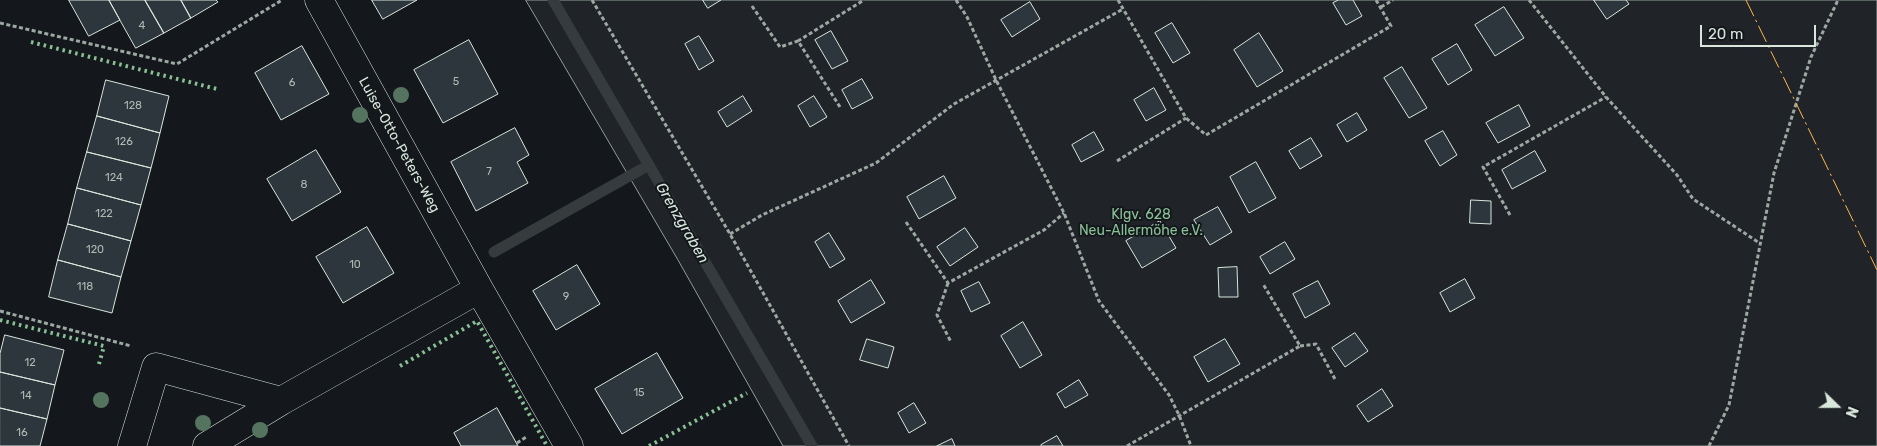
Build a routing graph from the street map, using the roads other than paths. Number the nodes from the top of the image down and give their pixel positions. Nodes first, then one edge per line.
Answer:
1 (319, 0) edge
2 (479, 289) junction
3 (281, 401) junction
4 (132, 446) edge
5 (207, 446) edge
6 (569, 446) edge

1 - 2 street, Luise-Otto-Peters-Weg
2 - 3 street
2 - 6 street, Luise-Otto-Peters-Weg
3 - 4 street
3 - 5 street

